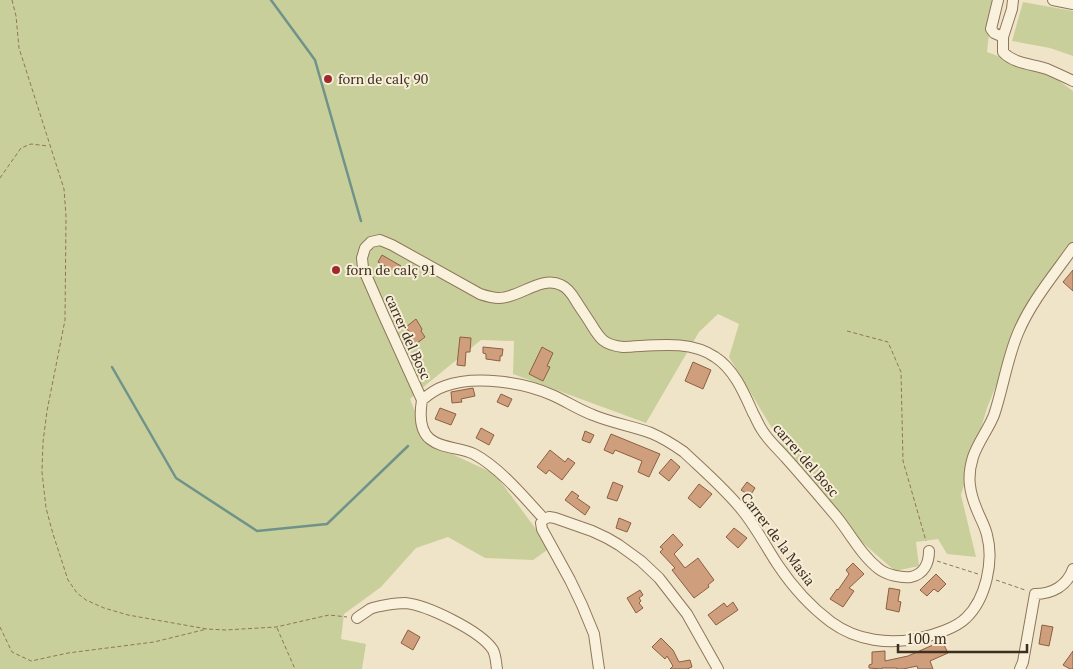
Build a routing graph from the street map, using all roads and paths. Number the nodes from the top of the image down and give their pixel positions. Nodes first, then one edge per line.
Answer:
1 (12, 0) edge
2 (998, 0) edge
3 (1013, 0) edge
4 (1053, 0) edge
5 (1073, 4) edge
6 (1003, 37) junction
7 (1073, 82) edge
8 (50, 146) junction
9 (0, 178) edge
10 (1073, 248) edge
11 (847, 331) dead end
12 (422, 400) junction
13 (544, 519) junction
14 (929, 551) joint
15 (1073, 569) edge
16 (357, 618) joint
17 (0, 627) edge
18 (276, 627) junction
19 (208, 629) junction
20 (295, 669) edge
21 (497, 669) edge
22 (599, 669) edge
23 (718, 669) edge
24 (1020, 669) edge

1 - 8 path
2 - 6 street
3 - 6 street
4 - 5 street
6 - 7 street
8 - 9 path
8 - 19 path
10 - 12 street, Carrer de la Masia
11 - 14 path
12 - 13 street
12 - 14 street, carrer del Bosc
13 - 22 street
13 - 23 street
15 - 24 street
16 - 18 path
16 - 21 street
17 - 19 path
18 - 19 path
18 - 20 path

